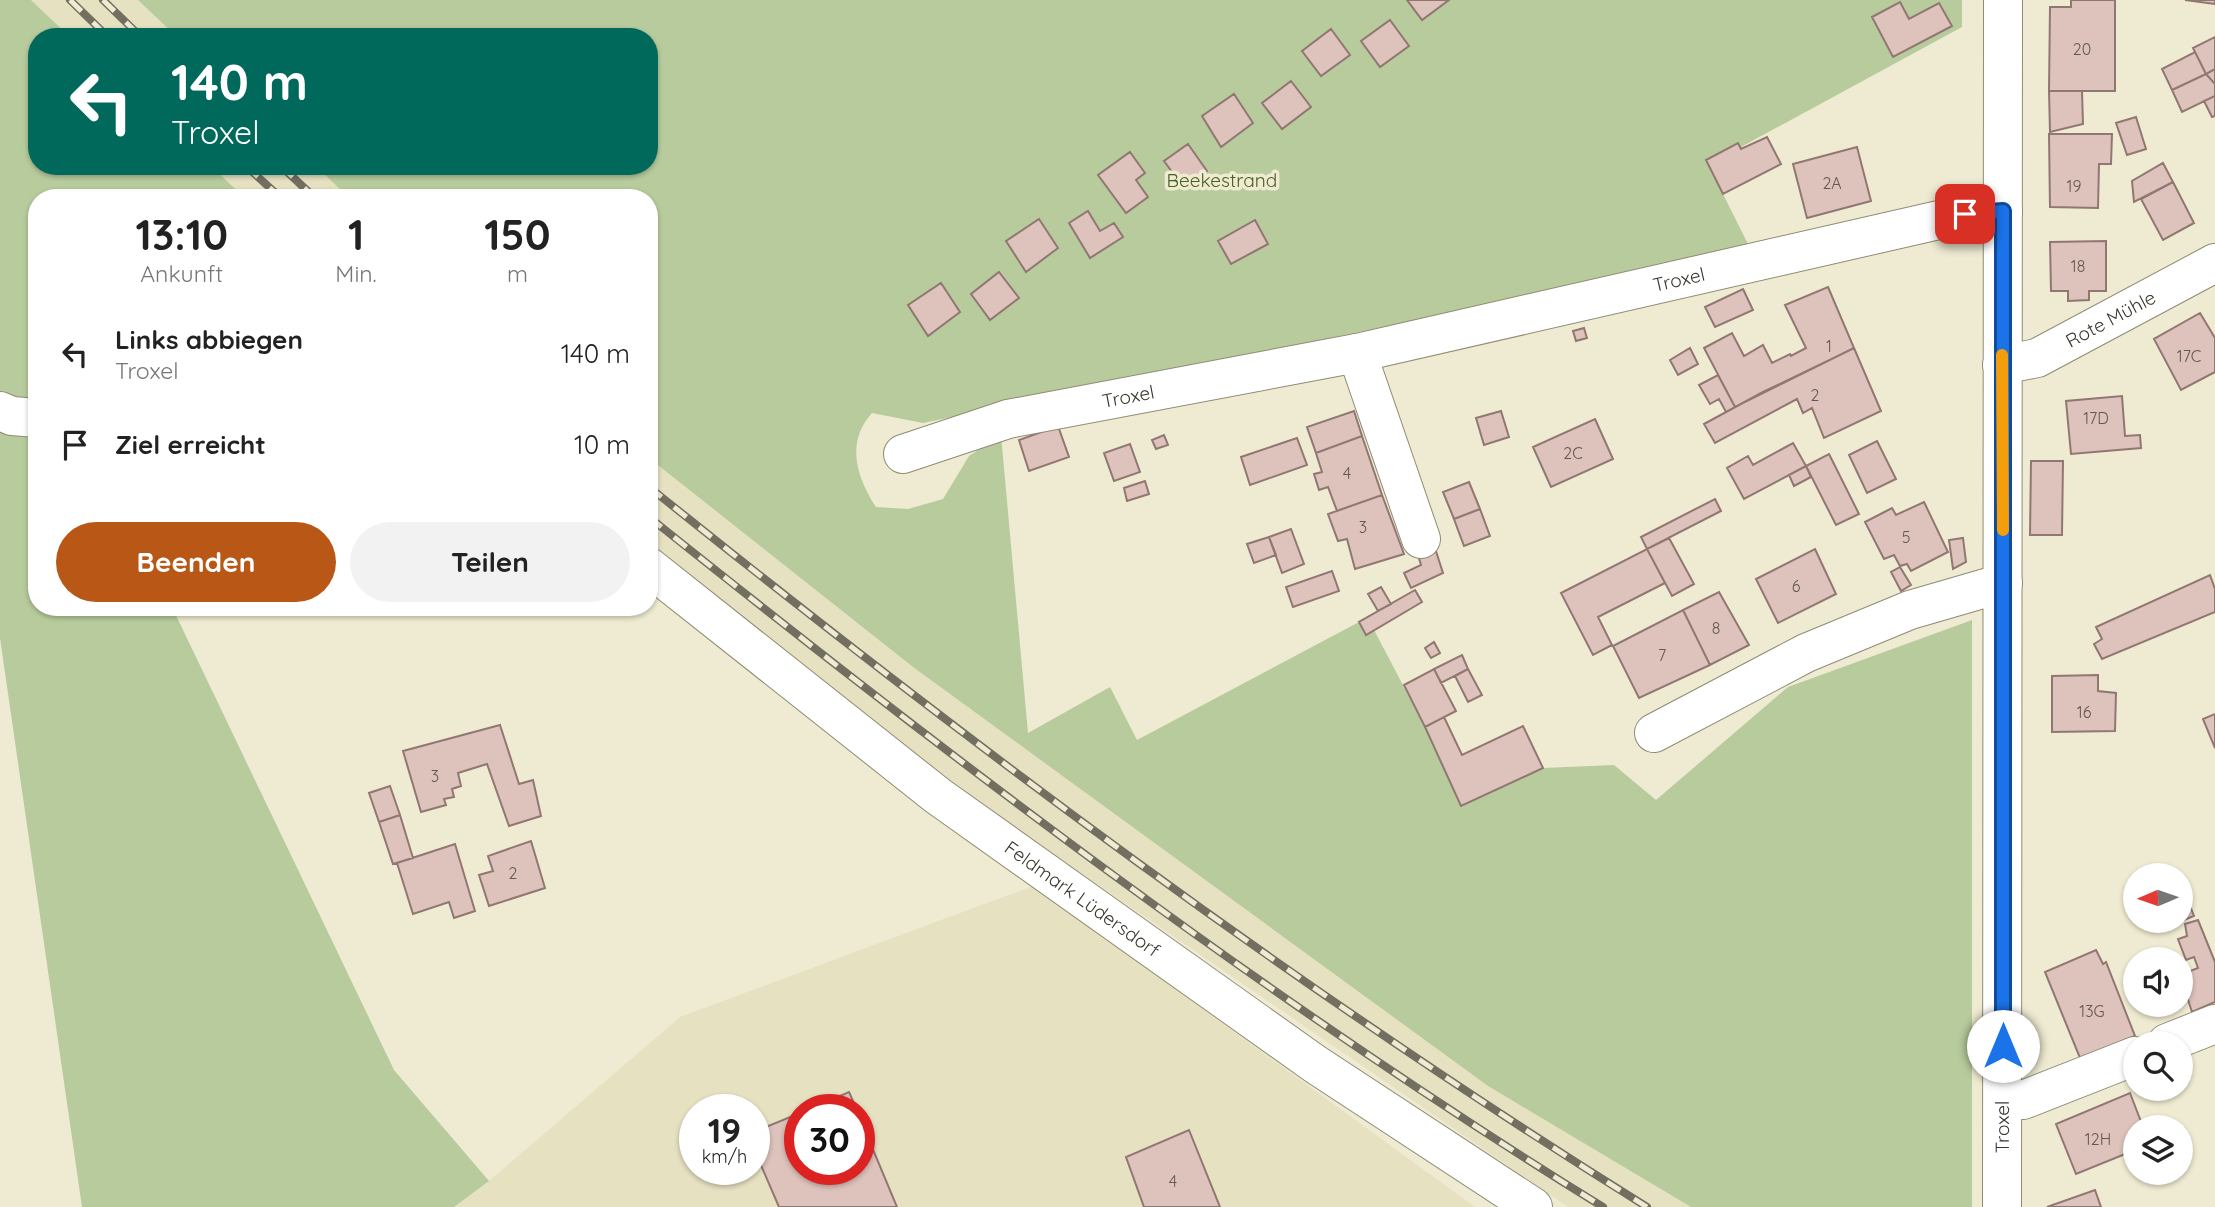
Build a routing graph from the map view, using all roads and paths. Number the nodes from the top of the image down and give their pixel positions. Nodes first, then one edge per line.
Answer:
1 (2003, 0) edge
2 (2003, 211) junction
3 (2215, 263) edge
4 (1357, 353) junction
5 (2002, 365) junction
6 (0, 411) edge
7 (28, 417) edge
8 (903, 454) dead end
9 (1421, 539) dead end
10 (658, 574) edge
11 (2003, 583) junction
12 (1654, 733) dead end
13 (2215, 1024) edge
14 (2193, 1033) edge
15 (2123, 1061) edge
16 (2003, 1101) junction
17 (1532, 1207) edge
18 (2002, 1207) edge

1 - 2 street, Troxel
2 - 4 street, Troxel
2 - 5 street, Troxel
3 - 5 street, Rote Mühle
4 - 8 street, Troxel
4 - 9 street
5 - 11 street, Troxel
6 - 7 street
10 - 17 street, Feldmark Lüdersdorf
11 - 12 street
11 - 16 street, Troxel
13 - 14 street
15 - 16 street
16 - 18 street, Troxel

